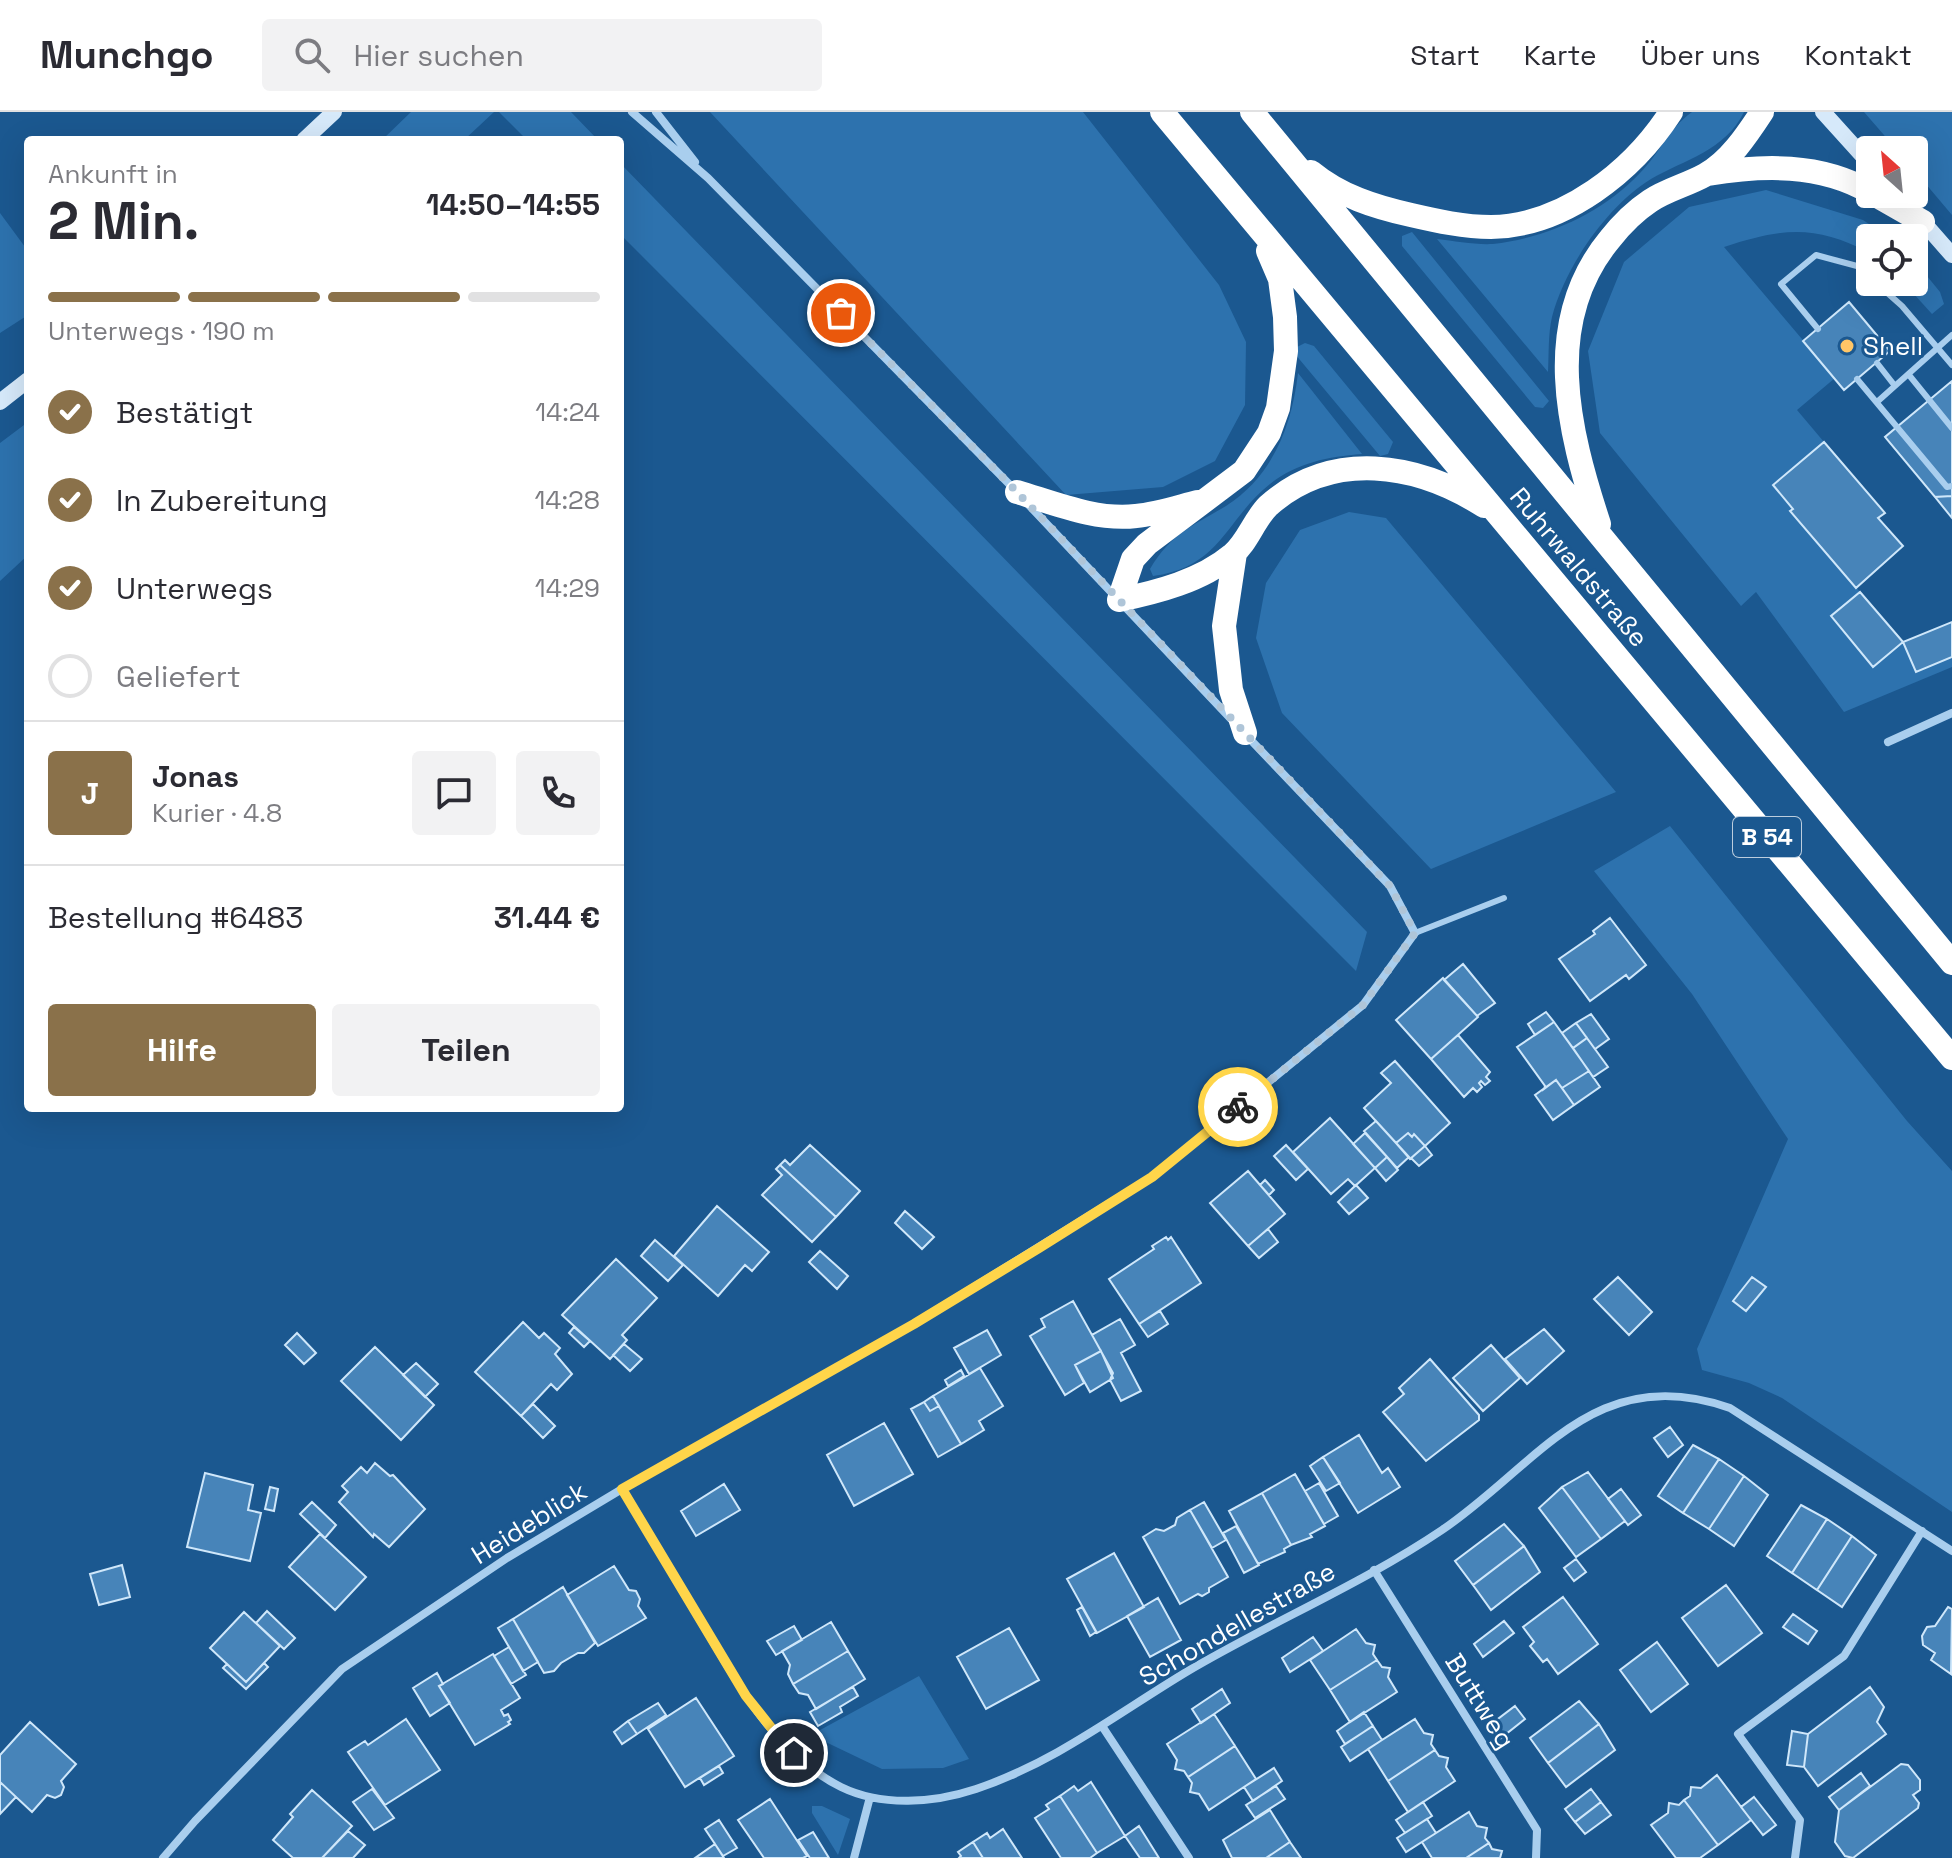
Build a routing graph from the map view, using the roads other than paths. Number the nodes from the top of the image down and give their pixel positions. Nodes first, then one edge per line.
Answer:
1 (632, 112) edge
2 (656, 112) edge
3 (1162, 112) edge
4 (1252, 112) edge
5 (1762, 112) edge
6 (1823, 112) edge
7 (1672, 113) edge
8 (334, 114) edge
9 (309, 136) edge
10 (1278, 144) junction
11 (1856, 149) edge
12 (1708, 174) junction
13 (708, 178) junction
14 (1856, 184) edge
15 (1898, 208) edge
16 (1910, 208) edge
17 (1252, 221) junction
18 (1923, 222) junction
19 (1952, 255) edge
20 (1856, 266) edge
21 (1891, 296) edge
22 (1818, 329) dead end
23 (1952, 335) edge
24 (1938, 348) junction
25 (1877, 363) dead end
26 (1952, 365) edge
27 (1909, 375) junction
28 (1857, 379) dead end
29 (24, 383) edge
30 (1895, 386) junction
31 (0, 402) edge
32 (1877, 402) junction
33 (1952, 428) edge
34 (1952, 486) edge
35 (1017, 492) junction
36 (1205, 501) junction
37 (1502, 518) junction
38 (1604, 540) junction
39 (1235, 553) junction
40 (1119, 600) junction
41 (1952, 713) edge
42 (1245, 733) junction
43 (1888, 742) dead end
44 (1504, 898) dead end
45 (1415, 933) junction
46 (1952, 963) edge
47 (1952, 1058) edge
48 (622, 1489) junction
49 (1922, 1531) junction
50 (1952, 1551) edge
51 (1374, 1570) junction
52 (1102, 1726) junction
53 (870, 1797) junction
54 (163, 1858) edge
55 (854, 1858) edge
56 (1189, 1858) edge
57 (1536, 1858) edge
58 (1795, 1858) edge

1 - 13 street
2 - 13 street
3 - 17 highway, Ruhrwaldstraße / B 54
4 - 10 highway, Ruhrwaldstraße / B 54
5 - 12 highway
6 - 11 main road
7 - 10 highway
8 - 9 main road
10 - 38 highway, Ruhrwaldstraße / B 54
12 - 14 highway
12 - 38 highway
13 - 35 street
15 - 18 highway
16 - 18 main road
17 - 36 highway
17 - 37 highway, Ruhrwaldstraße / B 54
18 - 19 main road
20 - 22 lane
21 - 24 lane
23 - 24 lane
24 - 26 lane
24 - 27 lane
25 - 30 lane
27 - 30 lane
27 - 33 lane
28 - 32 lane
29 - 31 main road
30 - 32 lane
32 - 34 lane
35 - 36 highway
35 - 40 street
36 - 40 highway
37 - 39 highway
37 - 47 highway, Ruhrwaldstraße / B 54
38 - 46 highway, Ruhrwaldstraße / B 54
39 - 40 highway
39 - 42 highway
40 - 42 street
41 - 43 street
42 - 45 street
44 - 45 lane
45 - 48 street, Heideblick
48 - 53 street, Schondellestraße
48 - 54 street, Heideblick
49 - 50 street, Schondellestraße
49 - 51 street, Schondellestraße
49 - 58 street
51 - 52 street, Schondellestraße
51 - 57 street, Buttweg
52 - 53 street, Schondellestraße
52 - 56 street
53 - 55 street

